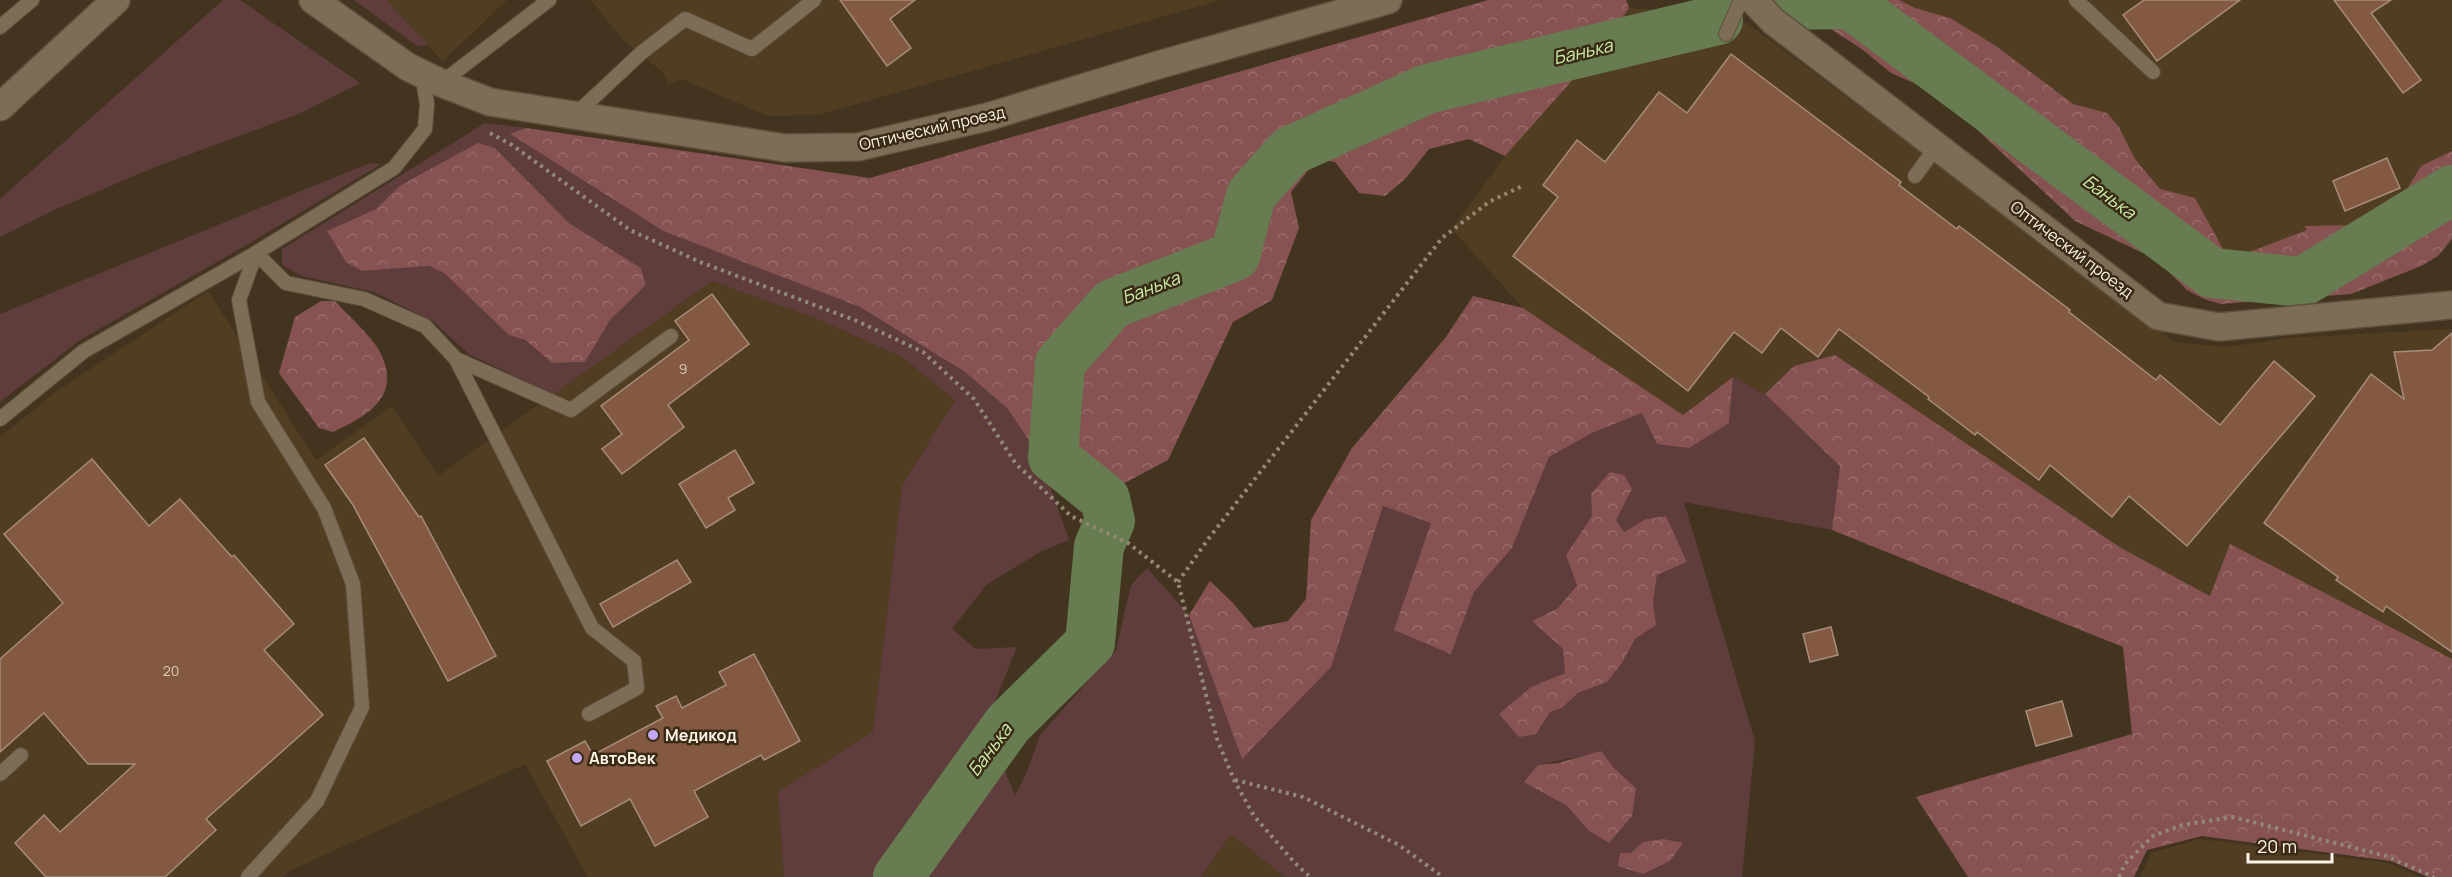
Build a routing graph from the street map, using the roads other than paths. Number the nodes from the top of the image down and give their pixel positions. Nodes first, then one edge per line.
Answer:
1 (32, 0) edge
2 (116, 0) edge
3 (313, 0) edge
4 (549, 0) edge
5 (814, 0) edge
6 (1741, 0) edge
7 (1753, 0) edge
8 (2076, 0) edge
9 (1379, 1) edge
10 (0, 27) edge
11 (1726, 34) dead end
12 (2153, 72) dead end
13 (431, 78) junction
14 (0, 107) edge
15 (575, 115) junction
16 (1937, 146) junction
17 (1915, 176) dead end
18 (255, 253) junction
19 (2452, 305) edge
20 (671, 336) dead end
21 (456, 359) junction
22 (0, 419) edge
23 (589, 714) dead end
24 (21, 755) dead end
25 (0, 774) edge
26 (248, 877) edge

1 - 10 lane
2 - 14 street
3 - 13 street, Оптический проезд
4 - 13 lane
5 - 15 lane
6 - 11 lane
7 - 16 street, Оптический проезд
8 - 12 lane
9 - 15 street, Оптический проезд
13 - 15 street, Оптический проезд
13 - 18 lane
16 - 17 lane
16 - 19 street, Оптический проезд
18 - 21 lane
18 - 22 lane
18 - 26 lane
20 - 21 lane
21 - 23 lane
24 - 25 lane

